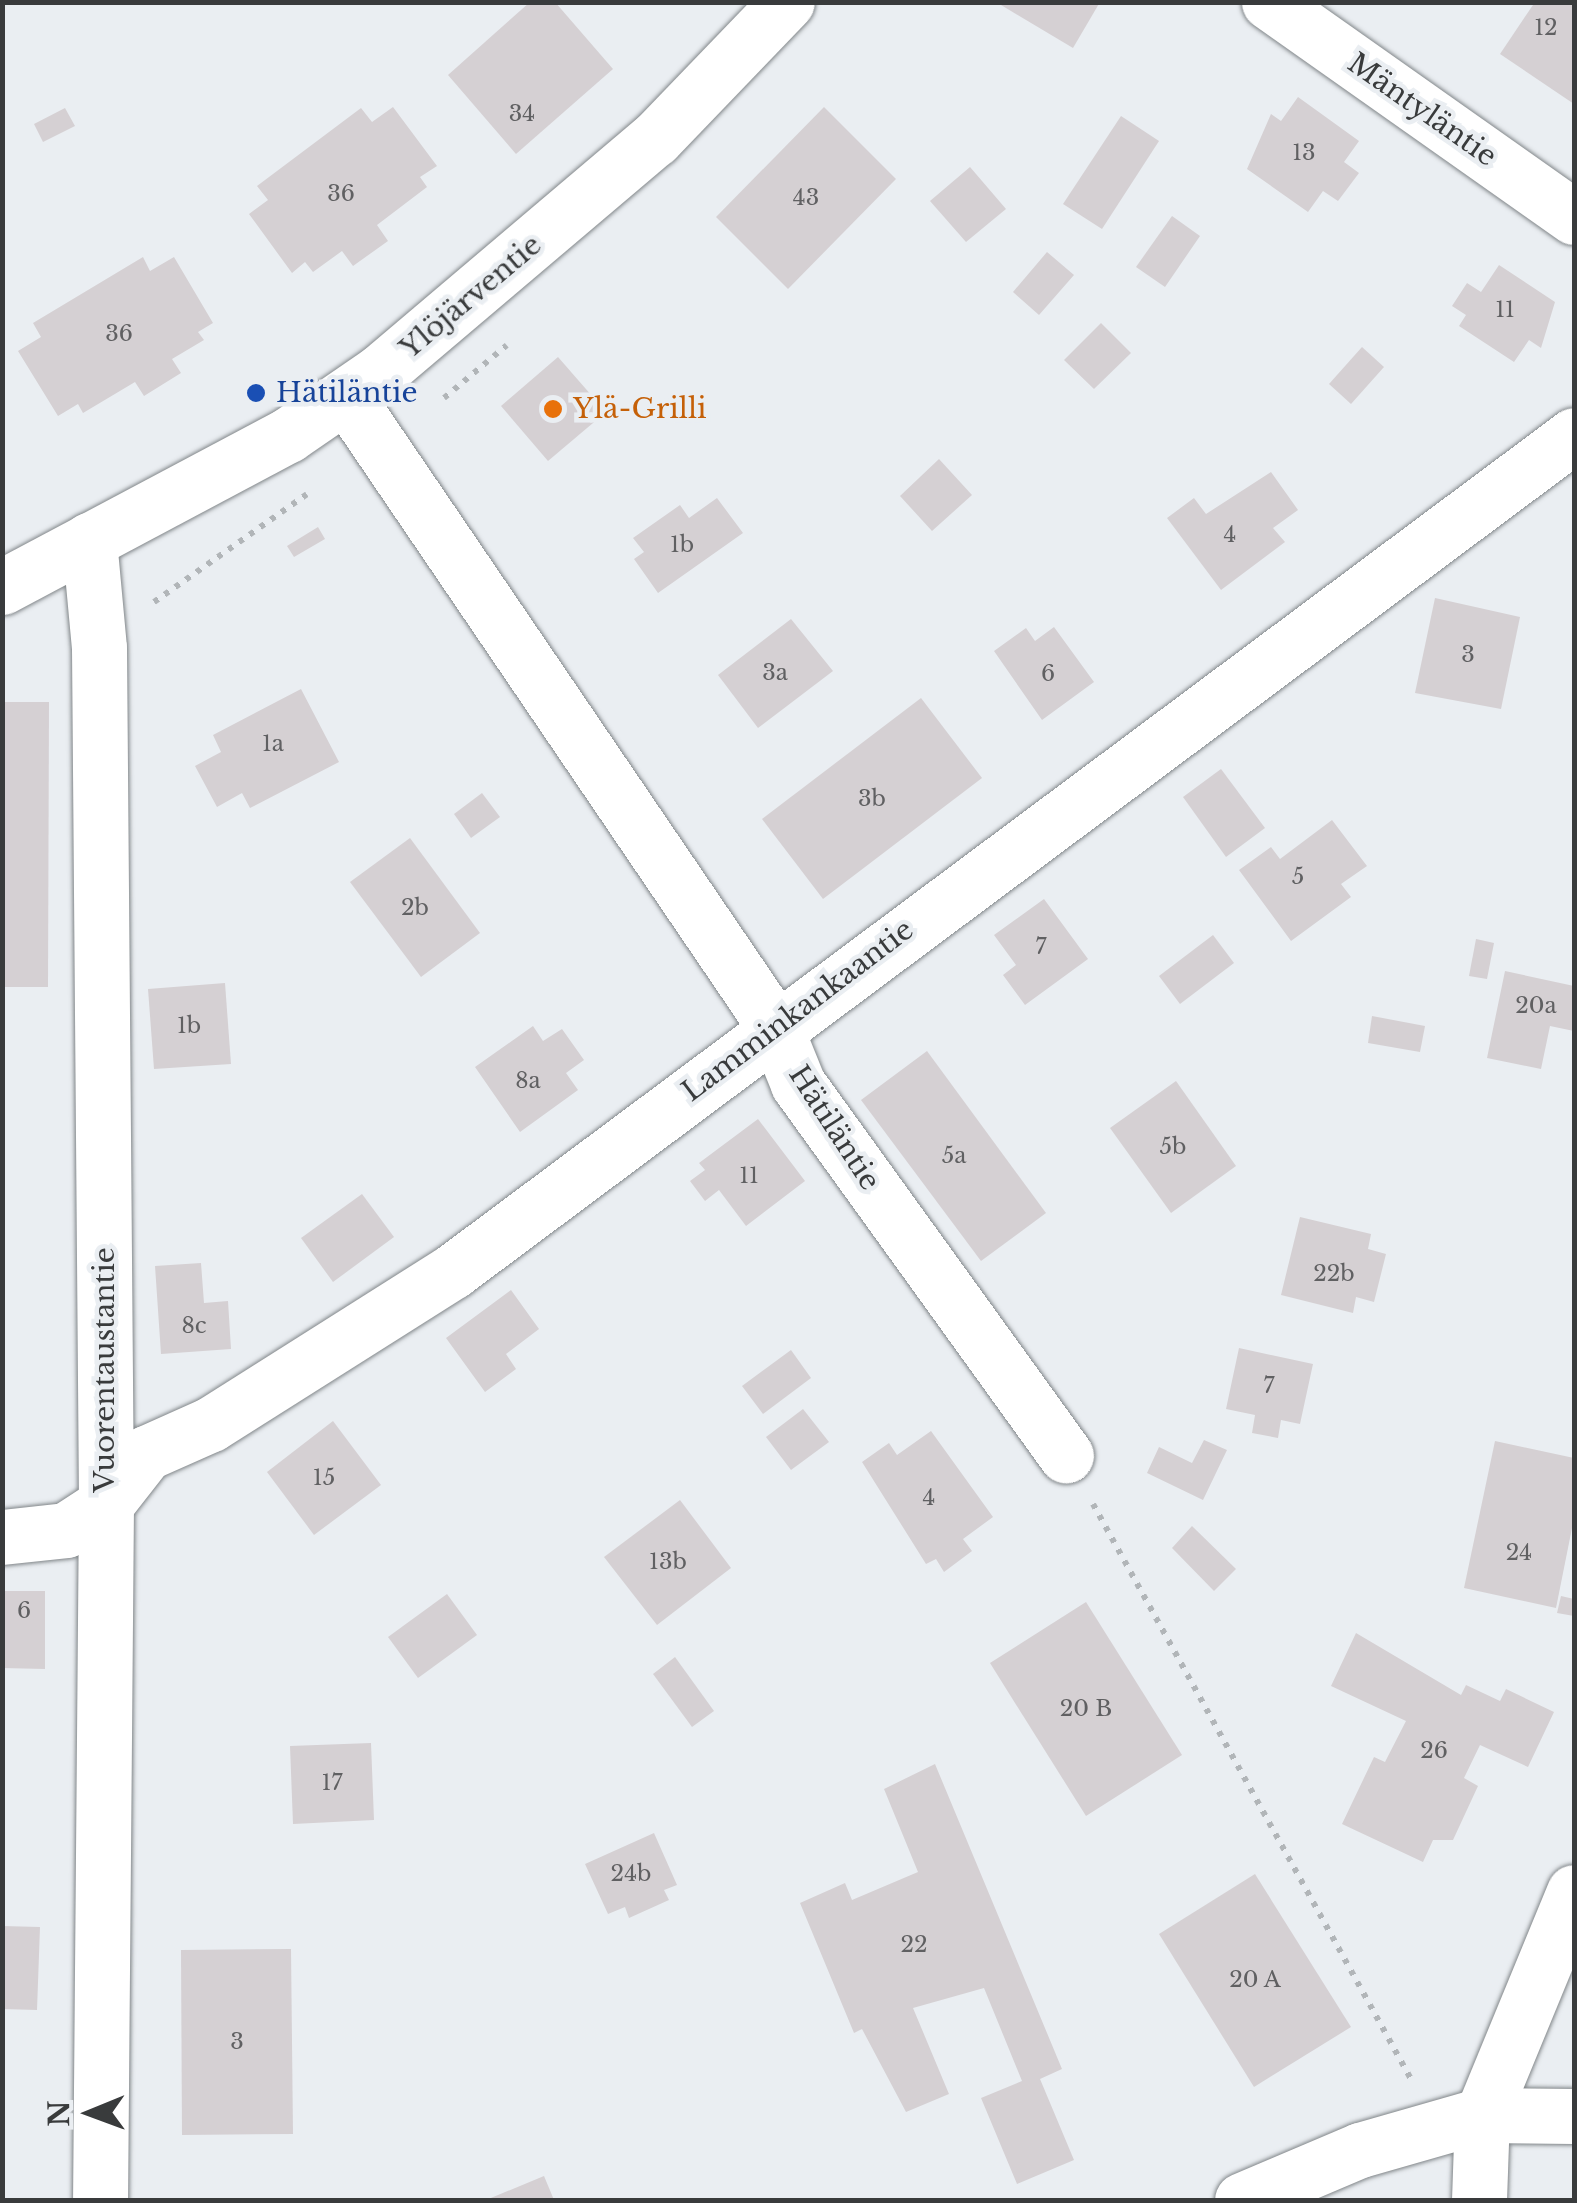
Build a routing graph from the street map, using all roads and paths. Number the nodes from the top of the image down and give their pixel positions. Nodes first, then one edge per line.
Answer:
1 (787, 2) edge
2 (1269, 2) edge
3 (1574, 217) edge
4 (346, 396) junction
5 (1574, 436) edge
6 (89, 540) junction
7 (2, 587) edge
8 (775, 1027) junction
9 (1066, 1454) joint
10 (106, 1504) junction
11 (2, 1537) edge
12 (1574, 1892) edge
13 (1574, 2116) edge
14 (1460, 2121) junction
15 (100, 2200) edge
16 (1242, 2200) edge
17 (1479, 2200) edge

1 - 4 street, Ylöjärventie
2 - 3 street, Mäntyläntie
4 - 6 street, Ylöjärventie
4 - 8 street, Hätiläntie
5 - 8 street, Lamminkankaantie
6 - 7 street, Ylöjärventie
6 - 10 street, Vuorentaustantie
8 - 9 street, Hätiläntie
8 - 10 street, Lamminkankaantie
9 - 14 path
10 - 11 street, Lamminkankaantie
10 - 15 street, Vuorentaustantie
12 - 14 street
13 - 14 street
14 - 16 street
14 - 17 street

